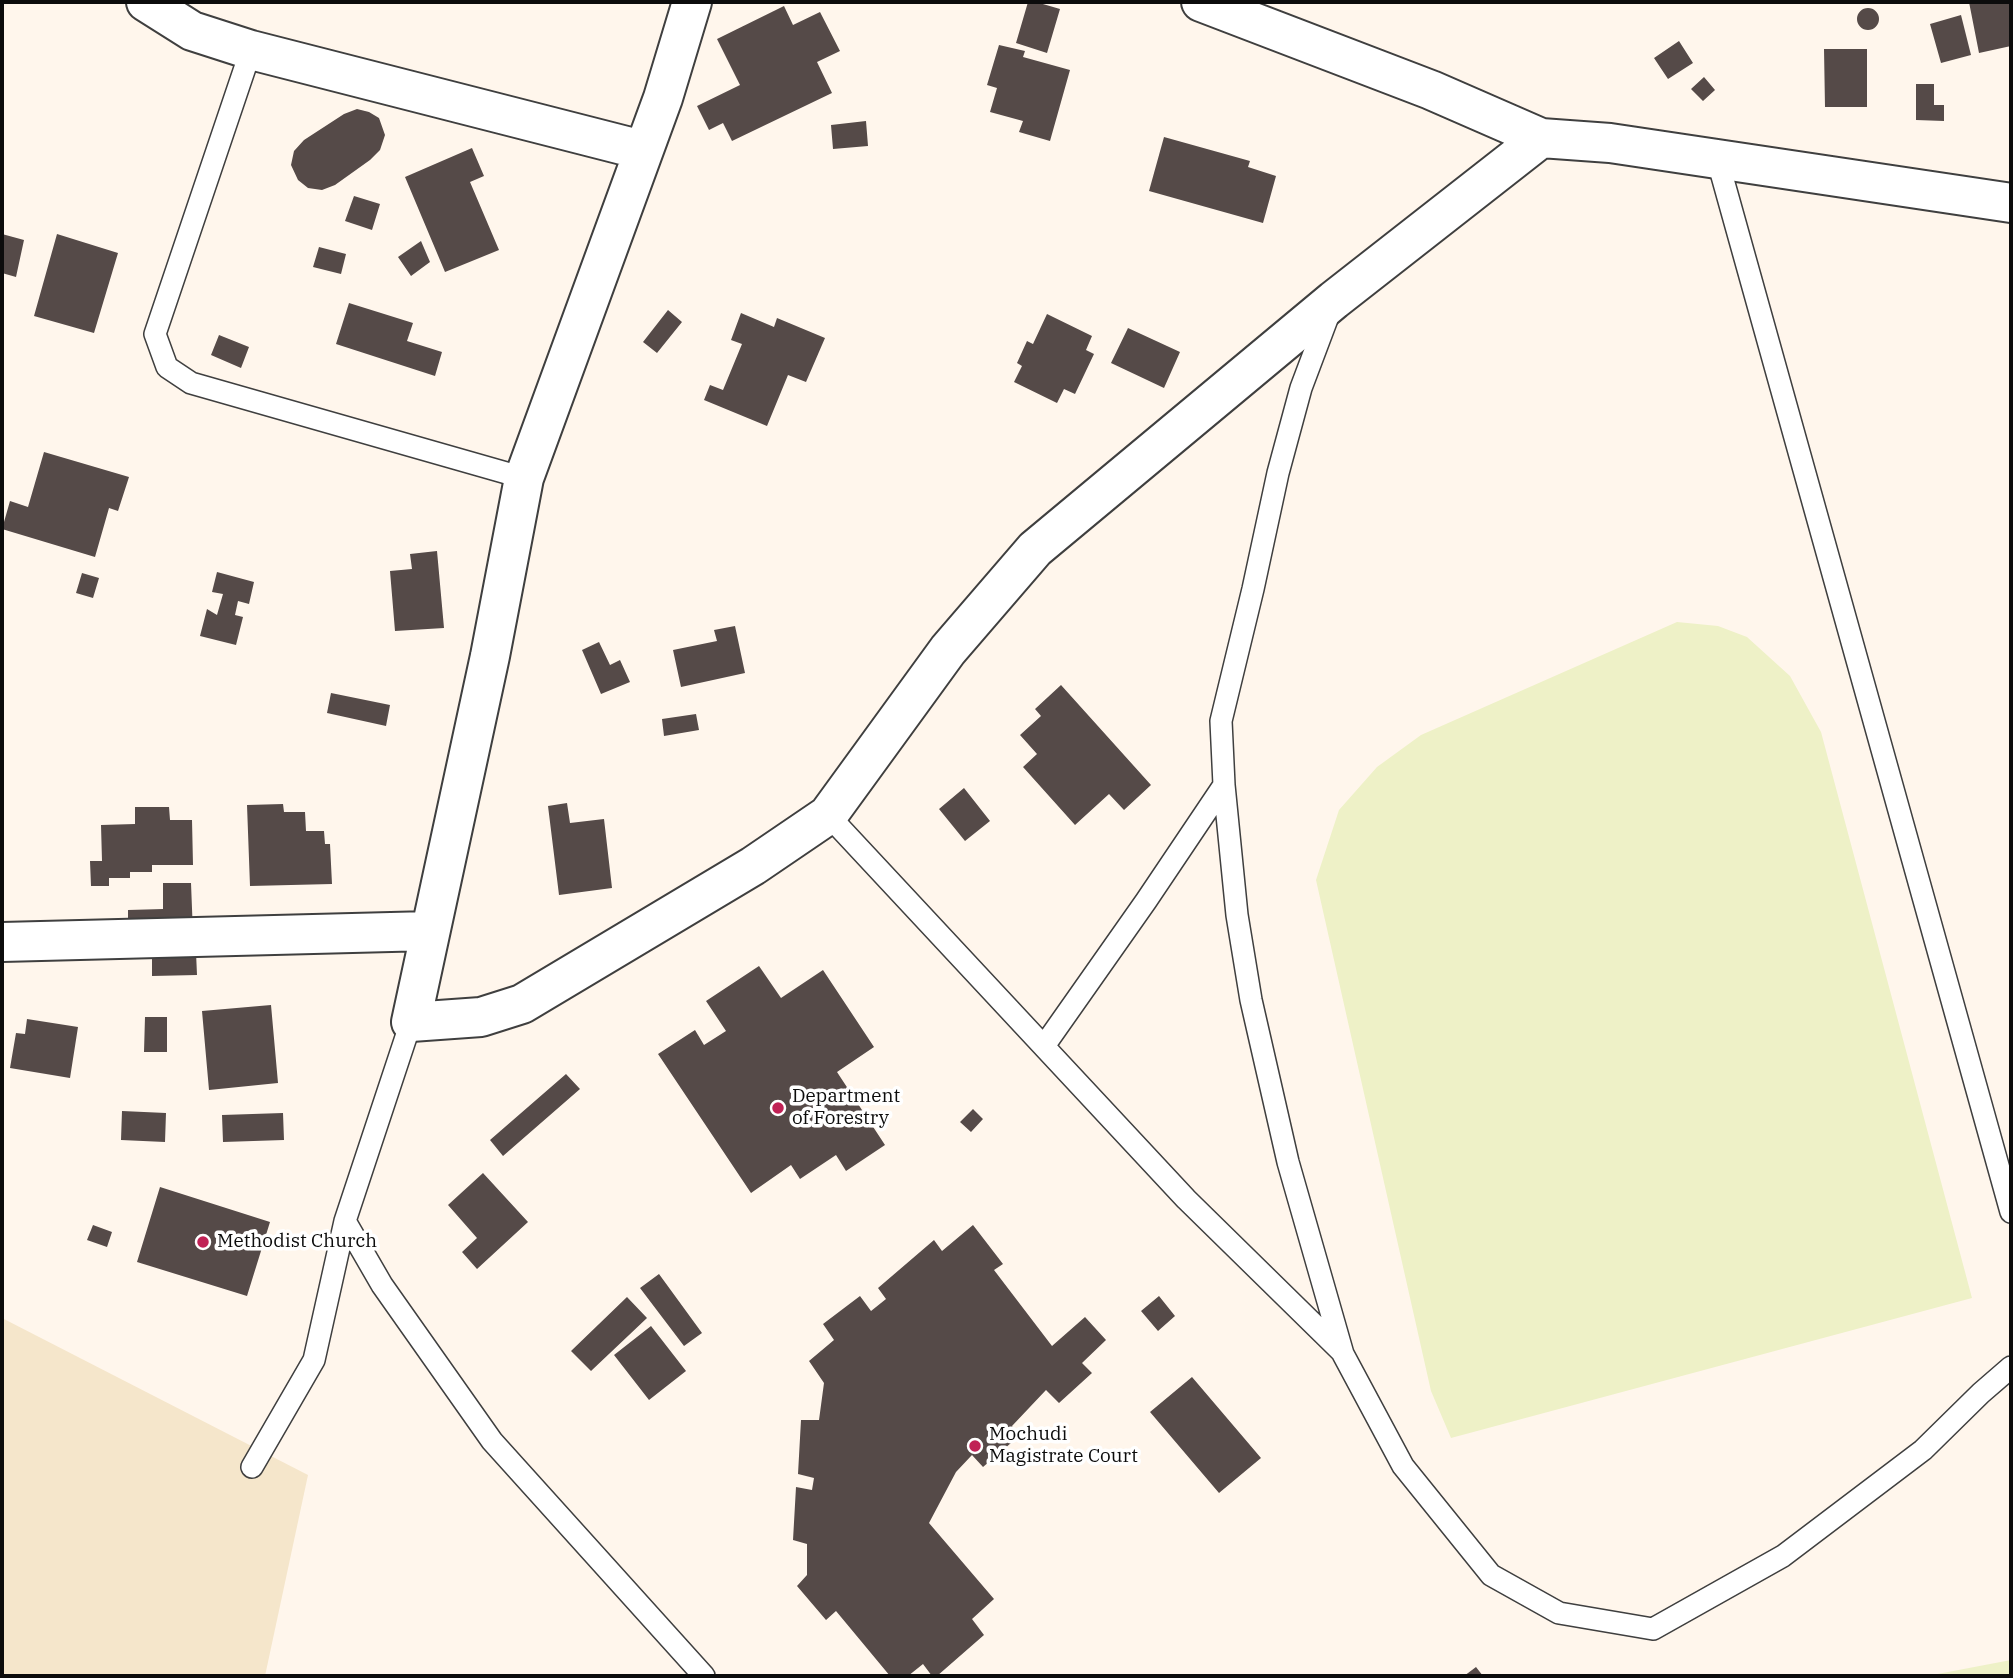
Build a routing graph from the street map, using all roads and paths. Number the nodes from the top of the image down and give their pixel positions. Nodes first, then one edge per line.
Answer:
1 (146, 2) edge
2 (692, 2) edge
3 (1201, 2) edge
4 (251, 50) junction
5 (1541, 138) junction
6 (642, 150) junction
7 (1717, 158) junction
8 (2011, 203) edge
9 (1334, 300) junction
10 (524, 478) junction
11 (1224, 786) junction
12 (828, 815) junction
13 (430, 931) junction
14 (2, 942) edge
15 (411, 1022) junction
16 (1044, 1046) junction
17 (2011, 1212) edge
18 (345, 1221) junction
19 (1343, 1354) junction
20 (2011, 1367) edge
21 (251, 1467) dead end
22 (704, 1676) edge

1 - 4 street
2 - 6 street
3 - 5 street
4 - 6 street
4 - 10 lane
5 - 7 street
5 - 9 street
6 - 10 street
7 - 8 street
7 - 17 lane
9 - 11 lane
9 - 12 street
10 - 13 street
11 - 16 lane
11 - 19 lane
12 - 15 street
12 - 16 lane
13 - 14 street
13 - 15 street
15 - 18 lane
16 - 19 lane
18 - 21 lane
18 - 22 lane
19 - 20 lane

